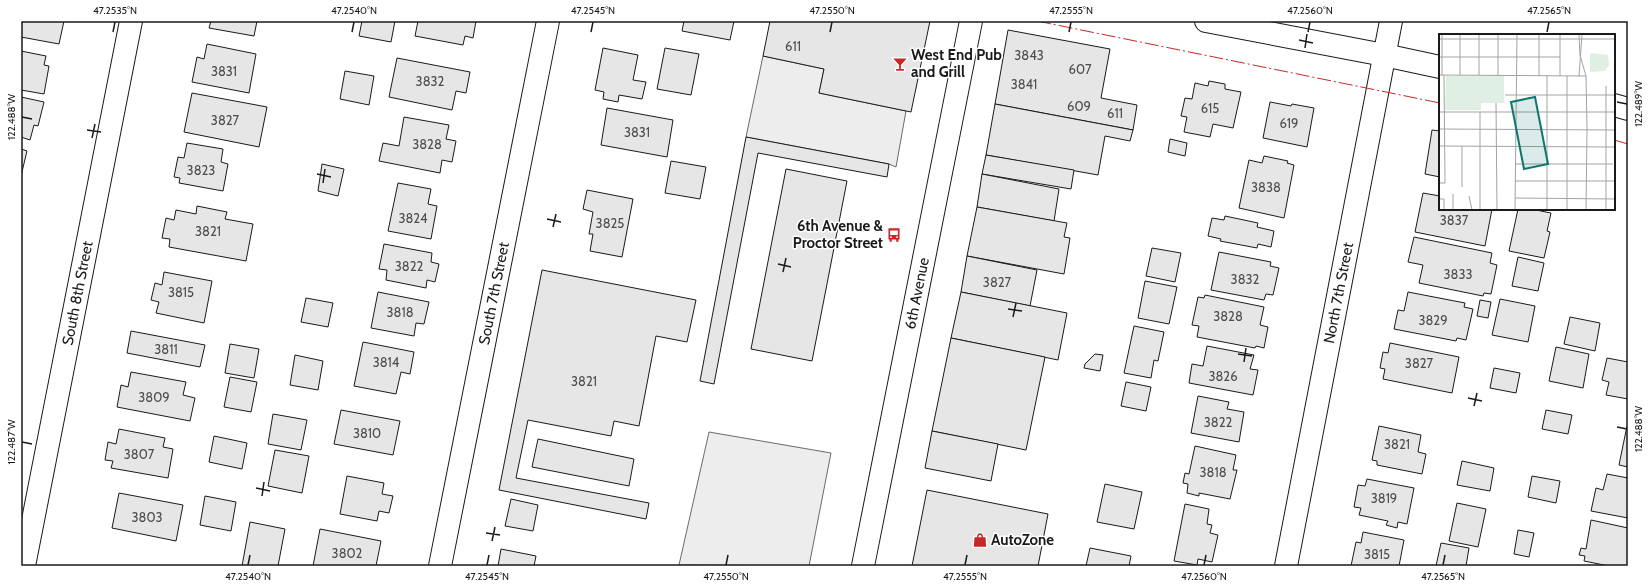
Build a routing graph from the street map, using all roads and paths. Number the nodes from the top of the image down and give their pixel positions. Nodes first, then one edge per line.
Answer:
1 (131, 21) edge
2 (548, 21) edge
3 (971, 21) edge
4 (1206, 21) edge
5 (1391, 21) edge
6 (1384, 54) junction
7 (1439, 67) edge
8 (1615, 105) edge
9 (1628, 109) edge
10 (24, 566) edge
11 (440, 566) edge
12 (863, 566) edge
13 (1286, 566) edge

1 - 10 street, South 8th Street
2 - 11 street, South 7th Street
3 - 12 street, 6th Avenue
4 - 6 street
5 - 6 street, North 7th Street
6 - 7 street
6 - 13 street, North 7th Street
8 - 9 street

